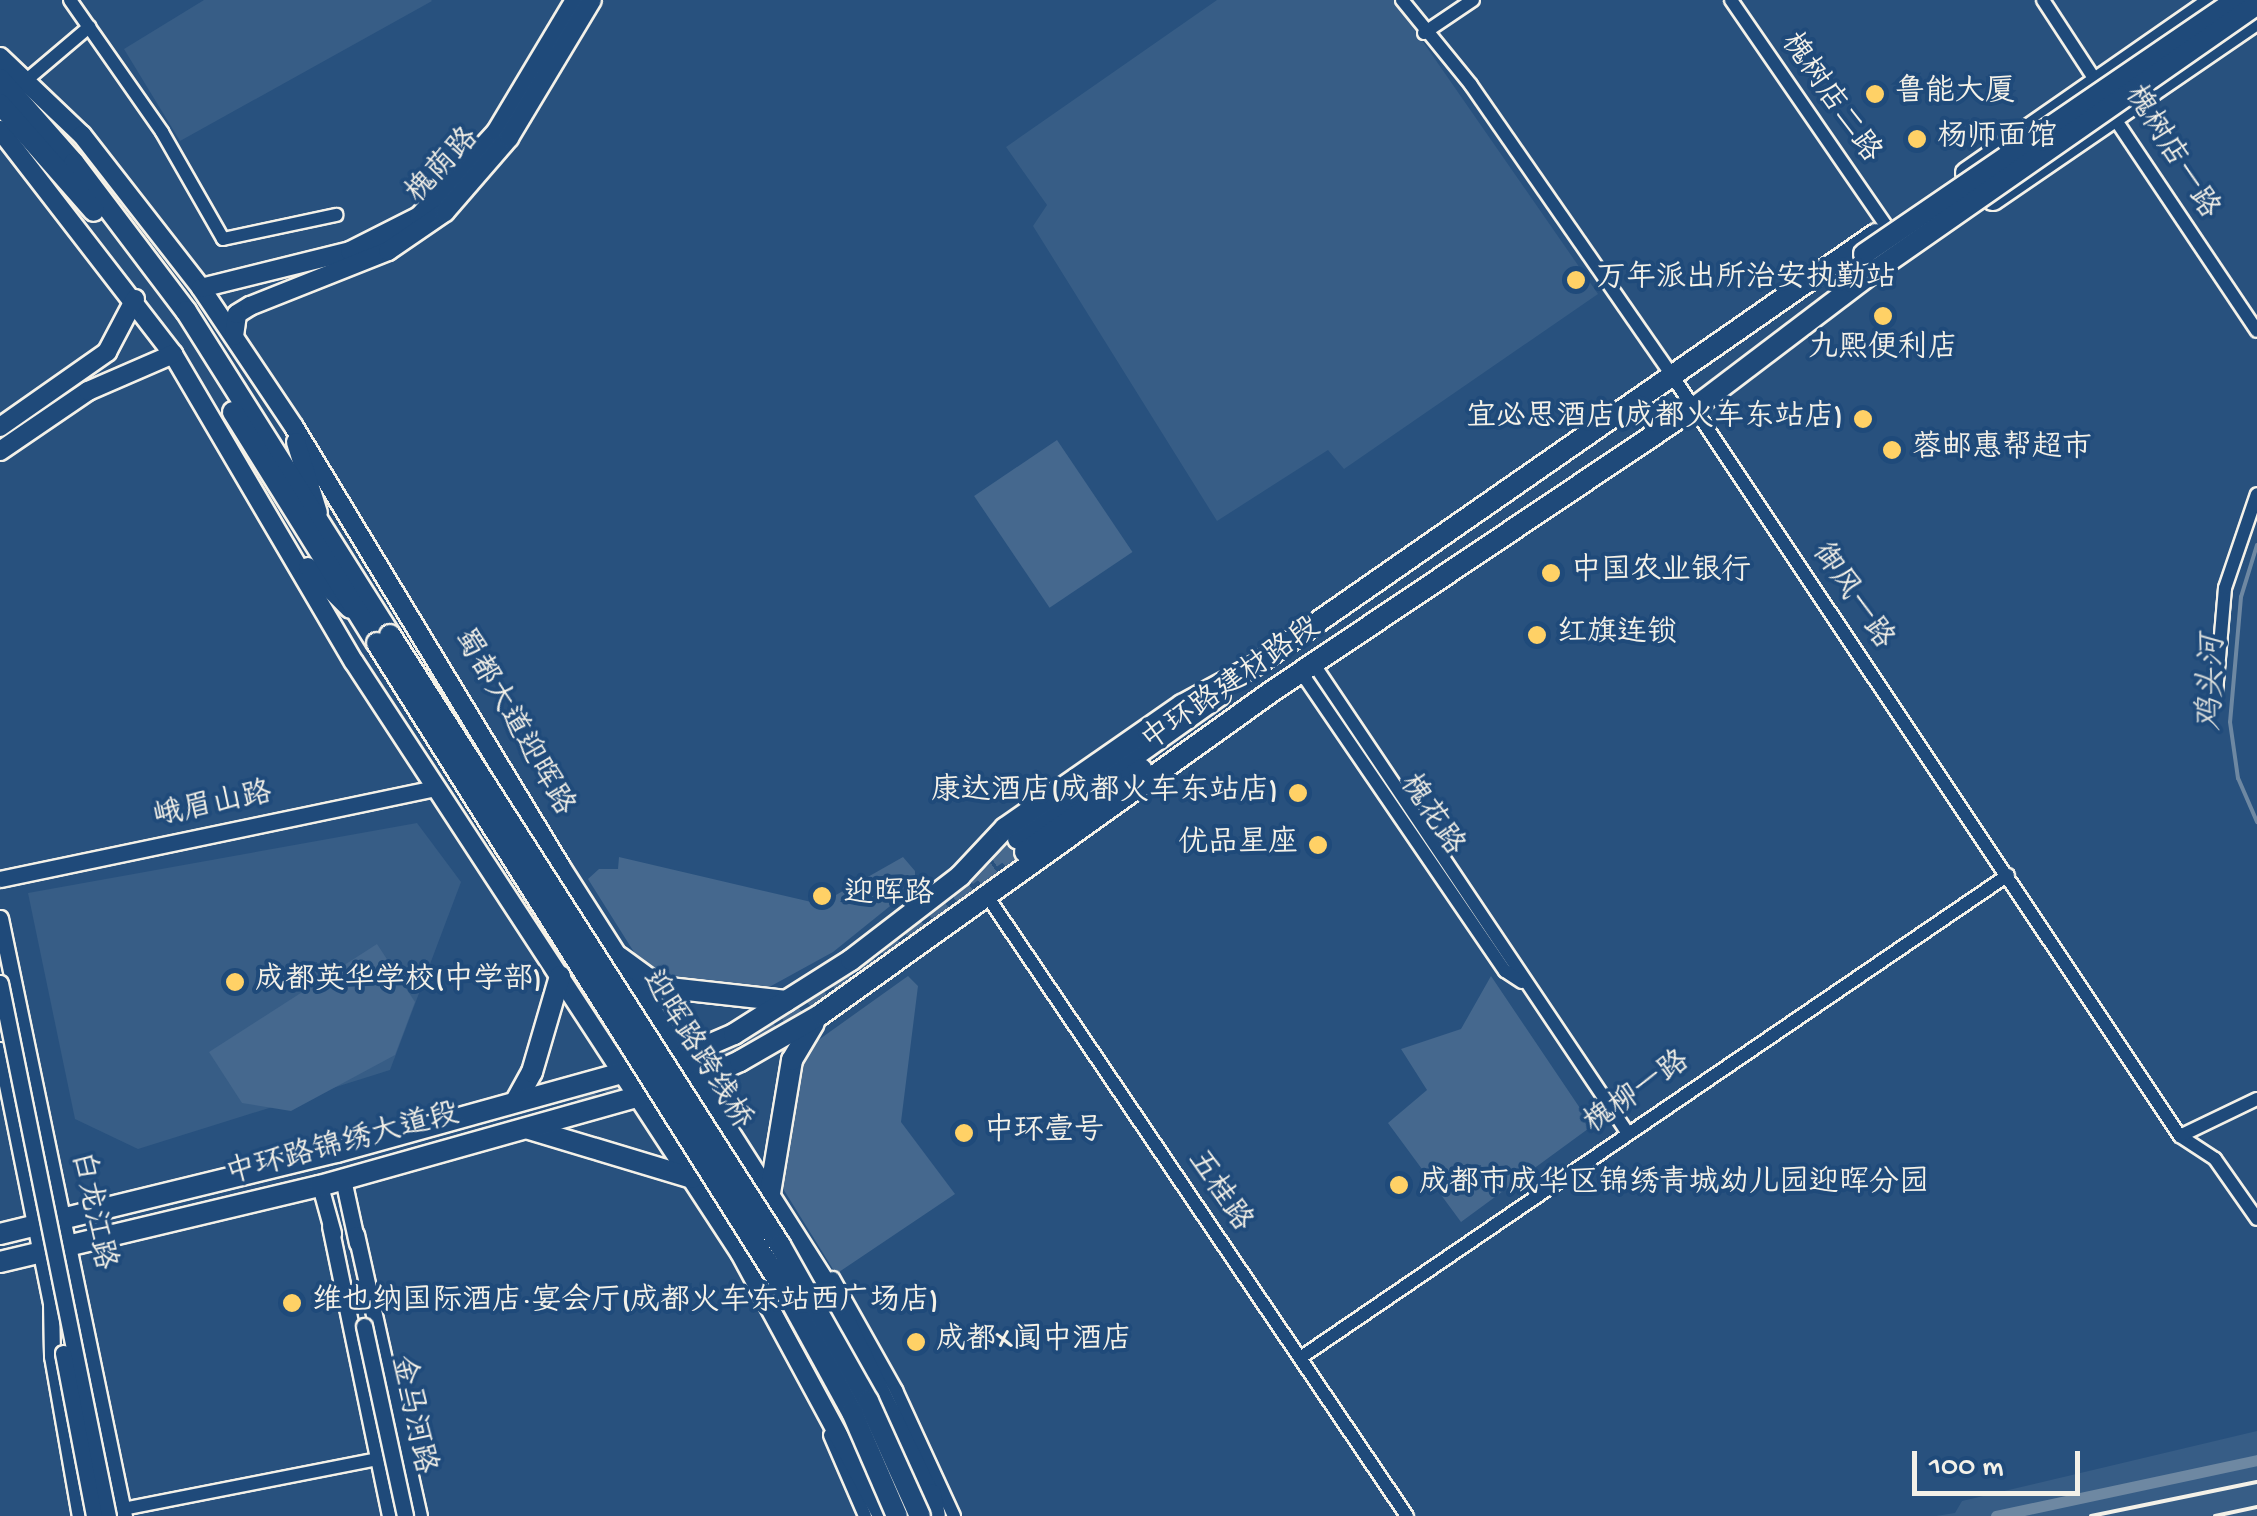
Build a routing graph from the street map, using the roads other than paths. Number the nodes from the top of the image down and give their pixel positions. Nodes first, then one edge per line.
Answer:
1 (70, 0) edge
2 (575, 0) edge
3 (592, 0) edge
4 (1402, 0) edge
5 (1473, 0) edge
6 (1731, 0) edge
7 (2043, 0) edge
8 (2215, 0) edge
9 (2237, 0) edge
10 (2257, 4) edge
11 (2257, 19) edge
12 (90, 27) junction
13 (1424, 33) junction
14 (0, 57) edge
15 (0, 79) edge
16 (2097, 82) junction
17 (23, 83) junction
18 (0, 104) edge
19 (2113, 118) junction
20 (0, 130) edge
21 (336, 215) dead end
22 (1887, 227) junction
23 (1870, 262) junction
24 (201, 288) junction
25 (136, 299) junction
26 (1770, 307) junction
27 (2257, 331) edge
28 (1796, 332) junction
29 (234, 336) junction
30 (173, 354) junction
31 (1673, 377) junction
32 (1694, 408) junction
33 (288, 419) junction
34 (0, 428) edge
35 (0, 451) edge
36 (2257, 494) edge
37 (321, 523) junction
38 (290, 550) junction
39 (379, 635) junction
40 (1256, 665) junction
41 (1307, 668) junction
42 (1274, 690) junction
43 (2216, 694) dead end
44 (436, 788) junction
45 (561, 867) junction
46 (2008, 875) junction
47 (0, 879) edge
48 (987, 896) junction
49 (510, 902) junction
50 (0, 918) edge
51 (619, 956) junction
52 (560, 976) junction
53 (0, 983) edge
54 (788, 1001) junction
55 (820, 1015) junction
56 (0, 1050) edge
57 (683, 1056) junction
58 (618, 1069) junction
59 (698, 1080) junction
60 (635, 1094) junction
61 (2257, 1099) edge
62 (517, 1100) junction
63 (522, 1128) junction
64 (1627, 1132) junction
65 (2180, 1136) junction
66 (692, 1178) junction
67 (343, 1179) junction
68 (320, 1186) junction
69 (770, 1193) junction
70 (66, 1218) junction
71 (2257, 1219) edge
72 (789, 1223) junction
73 (36, 1225) junction
74 (330, 1226) junction
75 (0, 1234) edge
76 (356, 1234) junction
77 (71, 1246) junction
78 (42, 1253) junction
79 (740, 1253) junction
80 (0, 1262) edge
81 (51, 1303) junction
82 (779, 1318) junction
83 (364, 1326) junction
84 (1300, 1358) junction
85 (405, 1454) junction
86 (378, 1459) junction
87 (931, 1494) joint
88 (118, 1514) edge
89 (81, 1516) edge
90 (94, 1516) edge
91 (390, 1516) edge
92 (404, 1516) edge
93 (418, 1516) edge
94 (865, 1516) edge
95 (882, 1516) edge
96 (897, 1516) edge
97 (920, 1516) edge
98 (938, 1516) edge
99 (954, 1516) edge
100 (1407, 1516) edge

1 - 12 street
2 - 24 main road, 槐荫路
3 - 29 main road, 槐荫路
4 - 13 street, 御风一路
5 - 13 street
6 - 22 street, 槐树店二路
7 - 16 street, 槐树店一路
8 - 16 main road
9 - 23 main road, bridge
10 - 23 main road, bridge
11 - 19 main road
12 - 17 street
12 - 21 street
13 - 31 street, 御风一路
14 - 17 main road, 蜀都大道迎晖路
15 - 37 main road
16 - 19 street, 槐树店一路
16 - 22 main road
17 - 24 main road, 蜀都大道迎晖路
18 - 39 main road
19 - 27 street, 槐树店一路
19 - 28 main road
20 - 25 main road
22 - 26 main road
23 - 26 main road
23 - 28 main road
24 - 29 main road, 蜀都大道迎晖路
25 - 30 main road
25 - 34 main road
26 - 31 main road, 中环路建材路段
28 - 32 main road, 中环路建材路段
29 - 33 main road, 蜀都大道迎晖路
30 - 35 main road
30 - 38 main road
31 - 32 street, 御风一路
31 - 40 main road, 中环路建材路段
32 - 41 main road, 中环路建材路段
32 - 46 street, 御风一路
33 - 37 main road
33 - 45 main road, 蜀都大道迎晖路
36 - 43 street
37 - 39 main road
38 - 39 main road
38 - 44 main road
39 - 96 main road, 迎晖路跨线桥, bridge
39 - 97 main road, 迎晖路跨线桥, bridge
40 - 42 main road
40 - 54 main road, 中环路建材路段
41 - 42 main road, 中环路建材路段
41 - 64 street, 槐花路
42 - 48 main road, 中环路建材路段
44 - 47 street, 峨眉山路
44 - 49 main road
45 - 49 street
45 - 51 main road, 蜀都大道迎晖路
46 - 64 street, 槐柳一路
46 - 65 street, 御风一路
48 - 55 main road, 中环路建材路段
48 - 84 street, 五桂路
49 - 52 main road
50 - 70 street, 白龙江路
51 - 54 main road
51 - 57 main road, 蜀都大道迎晖路
52 - 58 main road
52 - 62 main road
53 - 88 street, bridge
54 - 57 main road, 中环路建材路段
55 - 59 main road, 中环路建材路段
55 - 69 main road
56 - 73 street, 白龙江路
57 - 58 main road, 中环路锦绣大道段
57 - 59 main road, 蜀都大道迎晖路
58 - 60 main road
58 - 62 main road, 中环路锦绣大道段
59 - 60 main road, 中环路锦绣大道段
59 - 69 main road, 蜀都大道迎晖路
60 - 63 main road, 中环路锦绣大道段
60 - 66 main road
61 - 65 street
62 - 70 main road, 中环路锦绣大道段
63 - 66 main road
63 - 67 main road, 中环路锦绣大道段
64 - 84 street, 槐柳一路
65 - 71 street, 御风一路
66 - 79 main road
67 - 68 main road, 中环路锦绣大道段
67 - 76 street
68 - 74 street
68 - 77 main road, 中环路锦绣大道段
69 - 72 main road, 蜀都大道迎晖路
70 - 73 main road, 中环路锦绣大道段
70 - 77 street, 白龙江路
72 - 79 street
72 - 87 main road, 蜀都大道迎晖路
72 - 99 street
73 - 75 main road, 中环路锦绣大道段
73 - 78 street, 白龙江路
74 - 83 street
74 - 86 street
76 - 83 street
76 - 85 street
77 - 78 main road, 中环路锦绣大道段
77 - 88 street, 白龙江路
78 - 80 main road, 中环路锦绣大道段
78 - 81 street, 白龙江路
79 - 82 main road
81 - 89 street, 白龙江路
81 - 90 street, bridge
82 - 94 street
82 - 95 main road
83 - 92 street, 金马河路, bridge
84 - 100 street, 五桂路
85 - 86 street
85 - 93 street
86 - 88 street
86 - 91 street
87 - 98 main road
88 - 89 street

